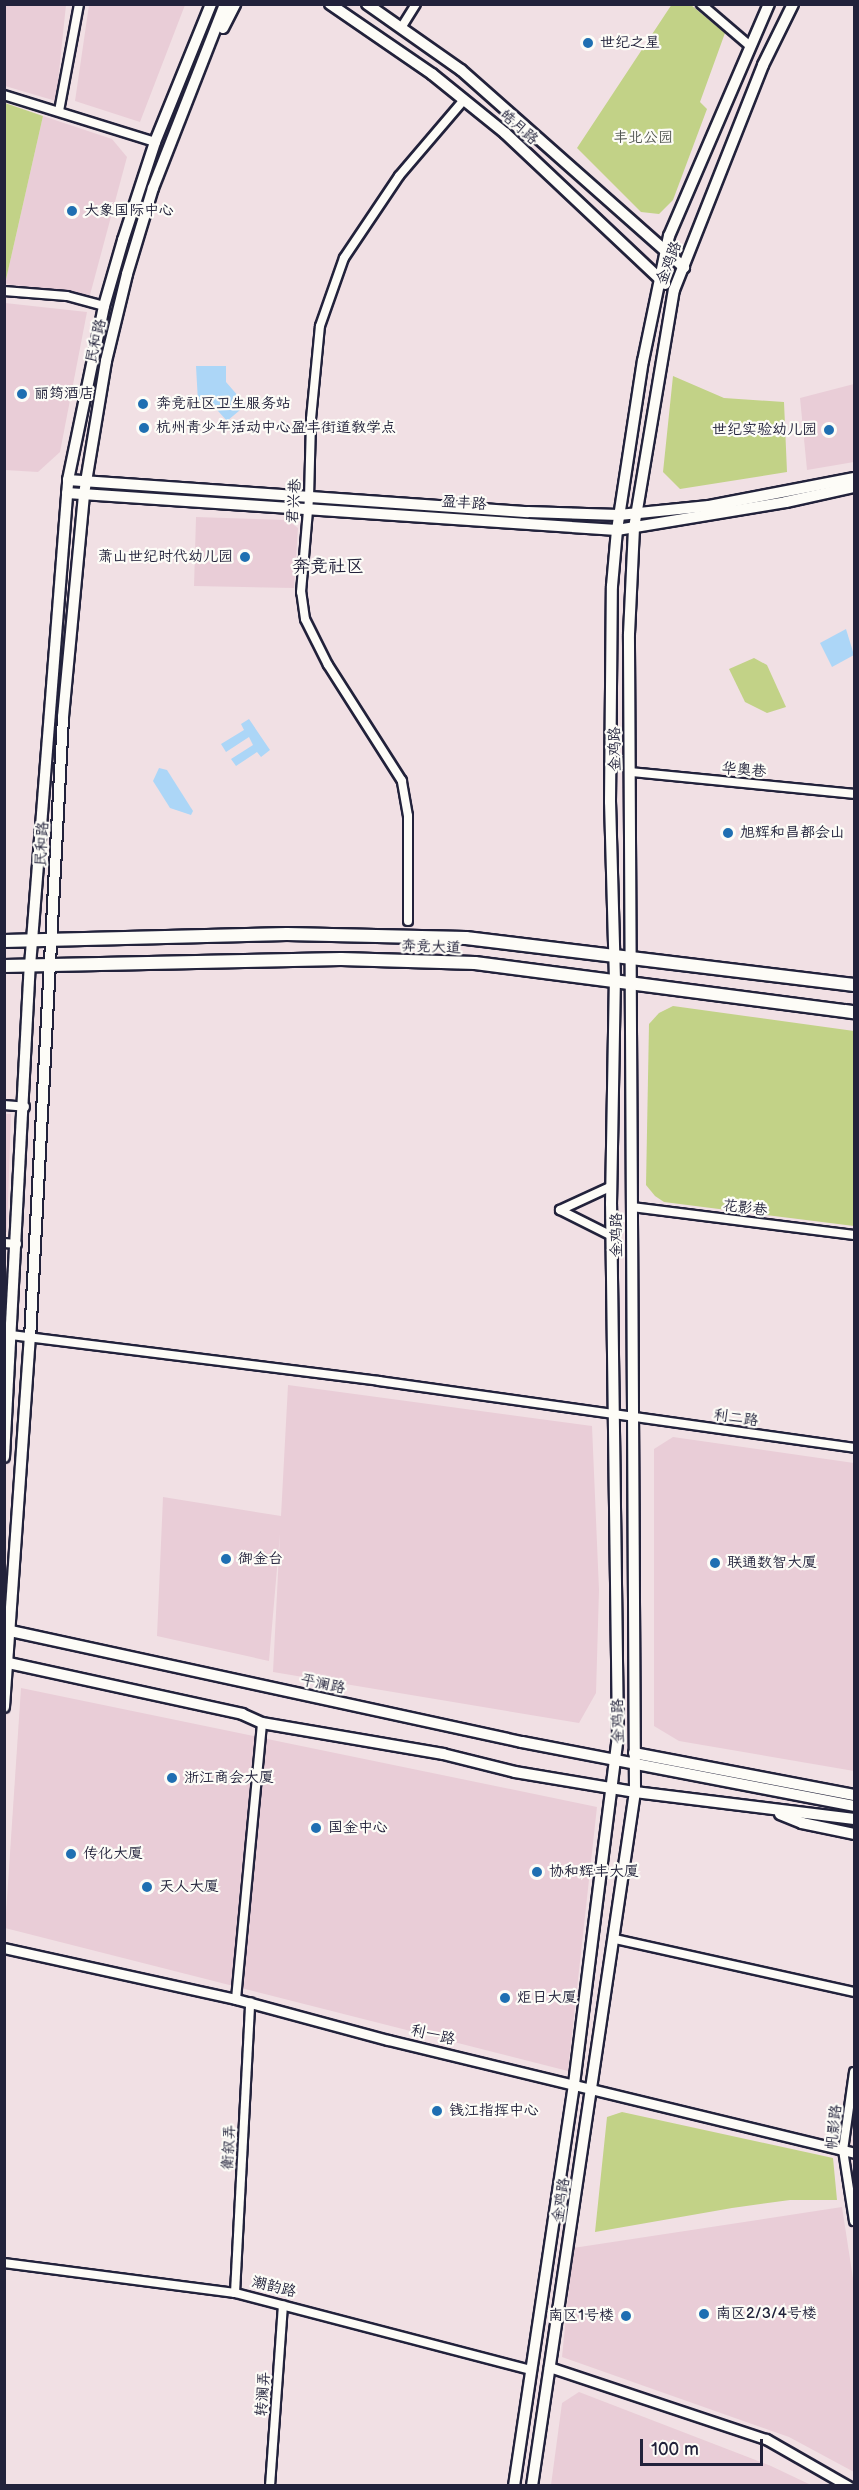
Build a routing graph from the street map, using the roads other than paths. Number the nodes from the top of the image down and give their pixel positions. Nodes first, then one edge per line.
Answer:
1 (79, 4) edge
2 (205, 4) edge
3 (211, 4) edge
4 (225, 4) edge
5 (235, 4) edge
6 (330, 4) edge
7 (367, 4) edge
8 (416, 4) edge
9 (701, 4) edge
10 (769, 4) edge
11 (793, 4) edge
12 (401, 28) junction
13 (750, 46) junction
14 (190, 59) junction
15 (193, 86) junction
16 (4, 95) edge
17 (464, 100) junction
18 (58, 111) junction
19 (154, 142) junction
20 (667, 254) junction
21 (684, 267) junction
22 (662, 282) junction
23 (674, 290) junction
24 (4, 291) edge
25 (104, 306) junction
26 (855, 478) edge
27 (68, 480) junction
28 (86, 481) junction
29 (855, 487) edge
30 (67, 493) junction
31 (84, 494) junction
32 (308, 503) junction
33 (636, 514) junction
34 (619, 515) junction
35 (634, 528) junction
36 (617, 530) junction
37 (631, 772) junction
38 (855, 794) edge
39 (408, 921) dead end
40 (52, 940) junction
41 (4, 941) edge
42 (32, 941) junction
43 (615, 954) junction
44 (633, 956) junction
45 (4, 966) edge
46 (30, 966) junction
47 (51, 968) junction
48 (615, 980) junction
49 (632, 981) junction
50 (855, 985) edge
51 (855, 1012) edge
52 (4, 1105) edge
53 (25, 1107) junction
54 (612, 1186) junction
55 (632, 1207) junction
56 (855, 1235) edge
57 (612, 1236) junction
58 (4, 1243) edge
59 (17, 1244) junction
60 (11, 1335) junction
61 (30, 1339) junction
62 (614, 1416) junction
63 (633, 1418) junction
64 (5, 1429) edge
65 (855, 1448) edge
66 (4, 1457) edge
67 (8, 1630) edge
68 (6, 1662) edge
69 (4, 1707) edge
70 (262, 1723) junction
71 (615, 1757) junction
72 (634, 1759) junction
73 (611, 1788) junction
74 (635, 1792) junction
75 (855, 1795) edge
76 (855, 1806) edge
77 (774, 1811) junction
78 (855, 1819) edge
79 (855, 1834) edge
80 (615, 1938) junction
81 (4, 1948) edge
82 (855, 1992) edge
83 (236, 1998) junction
84 (250, 2002) junction
85 (855, 2072) edge
86 (574, 2084) junction
87 (594, 2088) junction
88 (843, 2150) junction
89 (855, 2153) edge
90 (855, 2221) edge
91 (4, 2263) edge
92 (235, 2293) junction
93 (283, 2305) junction
94 (549, 2367) junction
95 (531, 2370) junction
96 (270, 2486) edge
97 (514, 2486) edge
98 (532, 2486) edge
99 (848, 2486) edge

1 - 18 street
2 - 14 main road
3 - 14 main road, 民和路
4 - 15 main road, 民和路
5 - 15 main road
6 - 17 main road, 皓月路
7 - 12 main road, 皓月路
8 - 12 street
9 - 13 street
10 - 13 main road, 金鸡路
11 - 21 main road, 金鸡路
12 - 20 main road, 皓月路
13 - 20 main road, 金鸡路
14 - 19 main road, 民和路
15 - 28 main road, 民和路
16 - 18 street
17 - 22 main road, 皓月路
17 - 32 street, 君兴巷
18 - 19 street
19 - 25 main road, 民和路
20 - 21 main road, 皓月路
20 - 22 main road, 金鸡路
21 - 23 main road, 金鸡路
22 - 23 main road, 皓月路
22 - 34 main road, 金鸡路
23 - 33 main road, 金鸡路
24 - 25 street
25 - 27 main road, 民和路
26 - 33 main road, 盈丰路
27 - 28 main road, 盈丰路
27 - 30 main road, 民和路
28 - 31 main road, 民和路
28 - 32 main road, 盈丰路
29 - 35 main road, 盈丰路
30 - 31 main road, 盈丰路
30 - 42 main road, 民和路
31 - 32 main road, 盈丰路
31 - 40 main road, 民和路
32 - 34 main road, 盈丰路
32 - 36 main road, 盈丰路
32 - 39 street, 君兴巷
33 - 34 main road, 盈丰路
33 - 35 main road, 金鸡路
34 - 36 main road, 金鸡路
35 - 36 main road, 盈丰路
35 - 37 main road, 金鸡路
36 - 43 main road, 金鸡路
37 - 38 street, 华奥巷
37 - 44 main road, 金鸡路
40 - 42 main road, 奔竞大道
40 - 43 main road, 奔竞大道
40 - 47 main road, 民和路
41 - 42 main road, 奔竞大道
42 - 46 main road, 民和路
43 - 44 main road, 奔竞大道
43 - 48 main road, 金鸡路
44 - 49 main road, 金鸡路
44 - 50 main road, 奔竞大道
45 - 46 main road, 奔竞大道
46 - 47 main road, 奔竞大道
46 - 53 main road, 民和路
47 - 48 main road, 奔竞大道
47 - 61 main road, 民和路
48 - 49 main road, 奔竞大道
48 - 54 main road, 金鸡路
49 - 51 main road, 奔竞大道
49 - 55 main road, 金鸡路
52 - 53 street
53 - 59 main road, 民和路
54 - 57 main road, 金鸡路
54 - 57 street
55 - 56 street, 花影巷
55 - 63 main road, 金鸡路
57 - 62 main road, 金鸡路
58 - 59 street
59 - 60 main road, 民和路
60 - 61 street, 利二路
60 - 64 main road, 民和路
61 - 62 street, 利二路
61 - 67 main road, 民和路
62 - 63 street, 利二路
62 - 71 main road, 金鸡路
63 - 65 street, 利二路
63 - 72 main road, 金鸡路
64 - 66 main road, 民和路
67 - 68 main road, 民和路
67 - 71 main road, 平澜路
68 - 69 main road, 民和路
68 - 70 main road
70 - 73 main road
70 - 83 street
71 - 72 main road, 平澜路
71 - 73 main road, 金鸡路
72 - 74 main road, 金鸡路
72 - 75 main road
72 - 76 main road
73 - 74 main road
73 - 86 main road, 金鸡路
74 - 77 main road
74 - 80 main road, 金鸡路
77 - 78 main road
77 - 79 main road
80 - 82 street
80 - 87 main road, 金鸡路
81 - 83 street, 利一路
83 - 84 street, 利一路
84 - 86 street, 利一路
84 - 92 street, 衡叙弄
85 - 88 street, 帆影路
86 - 87 street, 利一路
86 - 95 main road, 金鸡路
87 - 88 street, 利一路
87 - 94 main road, 金鸡路
88 - 89 street, 利一路
88 - 90 street, 帆影路
91 - 92 street, 潮韵路
92 - 93 street, 潮韵路
93 - 95 street, 潮韵路
93 - 96 street, 转澜弄
94 - 98 main road, 金鸡路
94 - 99 street
95 - 97 main road, 金鸡路

